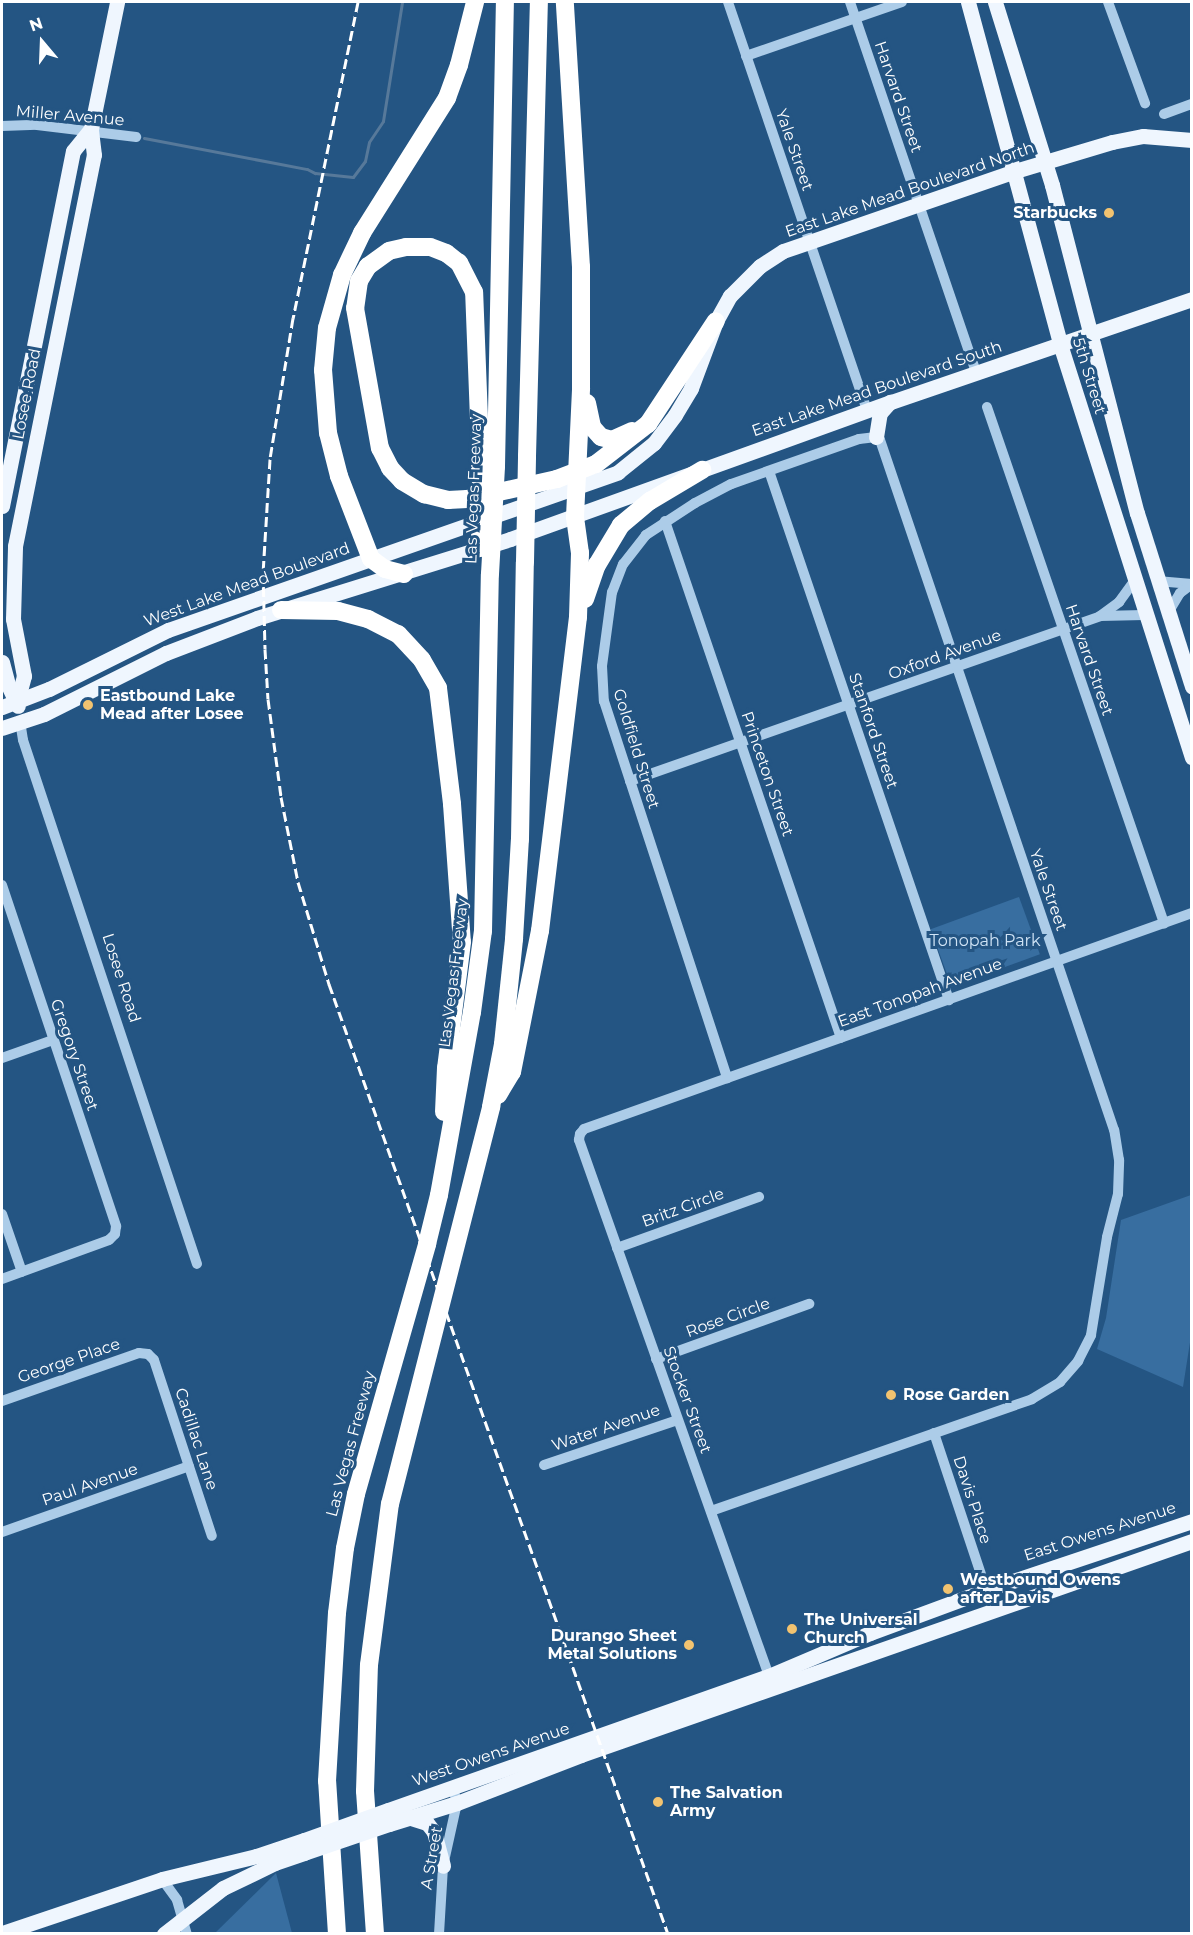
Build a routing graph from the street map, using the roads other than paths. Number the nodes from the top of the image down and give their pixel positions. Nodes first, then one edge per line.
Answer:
1 (117, 2) edge
2 (475, 2) edge
3 (505, 2) edge
4 (539, 2) edge
5 (565, 2) edge
6 (728, 2) edge
7 (849, 2) edge
8 (902, 2) edge
9 (995, 2) edge
10 (1108, 2) edge
11 (967, 4) edge
12 (855, 18) junction
13 (746, 56) junction
14 (1145, 103) dead end
15 (1191, 104) edge
16 (1164, 114) dead end
17 (2, 126) edge
18 (91, 129) junction
19 (136, 137) dead end
20 (1191, 140) edge
21 (1045, 163) junction
22 (1012, 172) junction
23 (918, 204) junction
24 (809, 241) junction
25 (48, 273) junction
26 (1190, 301) edge
27 (716, 321) junction
28 (1092, 334) junction
29 (57, 340) junction
30 (1060, 344) junction
31 (975, 372) junction
32 (581, 388) junction
33 (891, 402) junction
34 (660, 406) junction
35 (987, 407) dead end
36 (867, 411) junction
37 (876, 437) junction
38 (488, 469) junction
39 (702, 470) junction
40 (769, 471) junction
41 (577, 480) junction
42 (2, 506) edge
43 (575, 517) junction
44 (665, 521) junction
45 (510, 539) joint
46 (371, 559) junction
47 (404, 574) junction
48 (1134, 581) junction
49 (1157, 581) junction
50 (1191, 584) edge
51 (281, 610) junction
52 (1168, 614) junction
53 (1144, 615) junction
54 (1100, 616) junction
55 (578, 617) junction
56 (1063, 629) junction
57 (2, 662) edge
58 (957, 667) junction
59 (1191, 686) edge
60 (17, 702) junction
61 (849, 705) junction
62 (2, 707) edge
63 (20, 721) junction
64 (2, 728) edge
65 (1187, 730) edge
66 (740, 743) junction
67 (1191, 757) edge
68 (630, 781) junction
69 (2, 885) edge
70 (1191, 913) edge
71 (1164, 923) junction
72 (1056, 961) junction
73 (949, 1000) junction
74 (841, 1038) junction
75 (53, 1040) junction
76 (2, 1058) edge
77 (727, 1078) junction
78 (491, 1107) junction
79 (580, 1134) joint
80 (439, 1195) junction
81 (759, 1197) dead end
82 (2, 1214) edge
83 (617, 1248) junction
84 (197, 1264) dead end
85 (22, 1272) junction
86 (2, 1279) edge
87 (809, 1304) dead end
88 (148, 1354) joint
89 (656, 1359) junction
90 (2, 1401) edge
91 (678, 1419) junction
92 (934, 1433) junction
93 (544, 1465) dead end
94 (189, 1466) junction
95 (711, 1511) junction
96 (1191, 1521) edge
97 (2, 1532) edge
98 (212, 1536) dead end
99 (1191, 1541) edge
100 (989, 1599) junction
101 (870, 1633) junction
102 (875, 1650) junction
103 (769, 1676) junction
104 (455, 1795) junction
105 (389, 1817) junction
106 (408, 1817) junction
107 (367, 1842) junction
108 (304, 1847) junction
109 (443, 1866) junction
110 (162, 1879) junction
111 (185, 1927) edge
112 (11, 1932) edge
113 (164, 1934) edge
114 (337, 1934) edge
115 (375, 1934) edge
116 (384, 1934) edge
117 (439, 1934) edge

1 - 18 main road, Losee Road
2 - 46 highway
3 - 38 highway, Las Vegas Freeway
4 - 78 highway, bridge
5 - 32 highway
6 - 13 street, Yale Street
7 - 12 street, Harvard Street
8 - 12 street
9 - 21 main road, 5th Street
10 - 14 street
11 - 22 main road, 5th Street
12 - 13 street
12 - 23 street, Harvard Street
13 - 24 street, Yale Street
15 - 16 street
17 - 18 street, Miller Avenue
18 - 19 street, Miller Avenue
18 - 25 main road, Losee Road
18 - 29 main road, Losee Road
20 - 21 main road, East Lake Mead Boulevard North
21 - 22 main road, East Lake Mead Boulevard North
21 - 28 main road, 5th Street
22 - 23 main road, East Lake Mead Boulevard North
22 - 30 main road, 5th Street
23 - 24 main road, East Lake Mead Boulevard North
23 - 31 street, Harvard Street
24 - 27 main road, East Lake Mead Boulevard North
24 - 36 street, Yale Street
25 - 29 main road
25 - 42 main road, Losee Road
26 - 28 main road, East Lake Mead Boulevard South
27 - 34 highway
27 - 41 main road, East Lake Mead Boulevard North
28 - 30 main road, East Lake Mead Boulevard South
28 - 49 main road, 5th Street
29 - 60 main road, Losee Road
30 - 31 main road, East Lake Mead Boulevard South
30 - 48 main road, 5th Street
31 - 33 main road, East Lake Mead Boulevard South
32 - 34 highway
32 - 41 highway
33 - 36 main road, East Lake Mead Boulevard South
33 - 37 main road
34 - 41 highway
35 - 56 street, Harvard Street
36 - 39 main road, East Lake Mead Boulevard South
37 - 40 street, Goldfield Street
37 - 58 street, Yale Street
38 - 41 highway
38 - 80 highway, Las Vegas Freeway, bridge
39 - 43 main road, East Lake Mead Boulevard South
39 - 55 highway
40 - 44 street, Goldfield Street
40 - 61 street, Stanford Street
41 - 43 highway
41 - 46 main road, West Lake Mead Boulevard
43 - 45 main road, East Lake Mead Boulevard South
43 - 55 highway
44 - 66 street, Princeton Street
44 - 68 street, Goldfield Street
45 - 47 main road, West Lake Mead Boulevard
46 - 47 highway
46 - 60 main road, West Lake Mead Boulevard
47 - 51 main road, West Lake Mead Boulevard
48 - 53 main road, 5th Street
48 - 54 street, Oxford Avenue
49 - 50 street
49 - 52 main road, 5th Street
50 - 52 street
51 - 63 main road, West Lake Mead Boulevard
51 - 80 highway
52 - 59 main road, 5th Street
53 - 54 street, Oxford Avenue
53 - 65 main road, 5th Street
54 - 56 street, Oxford Avenue
55 - 78 highway
56 - 58 street, Oxford Avenue
56 - 71 street, Harvard Street
57 - 60 main road, Losee Road
58 - 61 street, Oxford Avenue
58 - 72 street, Yale Street
60 - 62 main road, West Lake Mead Boulevard
60 - 63 main road, Losee Road
61 - 66 street, Oxford Avenue
61 - 73 street, Stanford Street
63 - 64 main road, West Lake Mead Boulevard
63 - 84 street, Losee Road
65 - 67 main road, 5th Street
66 - 68 street, Oxford Avenue
66 - 74 street, Princeton Street
68 - 77 street, Goldfield Street
69 - 75 street, Gregory Street
70 - 71 street, East Tonopah Avenue
71 - 72 street, East Tonopah Avenue
72 - 73 street, East Tonopah Avenue
72 - 92 street, Yale Street
73 - 74 street, East Tonopah Avenue
74 - 77 street, East Tonopah Avenue
75 - 76 street
75 - 85 street, Gregory Street
77 - 79 street, East Tonopah Avenue
78 - 107 highway
79 - 83 street, Stocker Street
80 - 114 highway, Las Vegas Freeway
81 - 83 street, Britz Circle
82 - 85 street
83 - 89 street, Stocker Street
85 - 86 street
87 - 89 street, Rose Circle
88 - 90 street, George Place
88 - 94 street, Cadillac Lane
89 - 91 street, Stocker Street
91 - 93 street, Water Avenue
91 - 95 street, Stocker Street
92 - 95 street, Yale Street
92 - 100 street, Davis Place
94 - 97 street, Paul Avenue
94 - 98 street, Cadillac Lane
95 - 103 street, Stocker Street
96 - 100 main road, East Owens Avenue
99 - 100 main road
100 - 101 main road, West Owens Avenue
100 - 102 main road, West Owens Avenue
101 - 102 main road
101 - 103 main road, West Owens Avenue
102 - 104 main road, West Owens Avenue
103 - 104 main road, West Owens Avenue
104 - 105 main road, West Owens Avenue
104 - 106 main road, West Owens Avenue
104 - 109 street, A Street
105 - 106 main road, West Owens Avenue
105 - 108 main road, West Owens Avenue, bridge
106 - 109 main road
107 - 115 highway
107 - 116 highway
108 - 110 main road, West Owens Avenue
108 - 111 main road, West Owens Avenue
109 - 117 street, A Street
110 - 111 street
110 - 112 main road, West Owens Avenue
111 - 113 main road, West Owens Avenue

